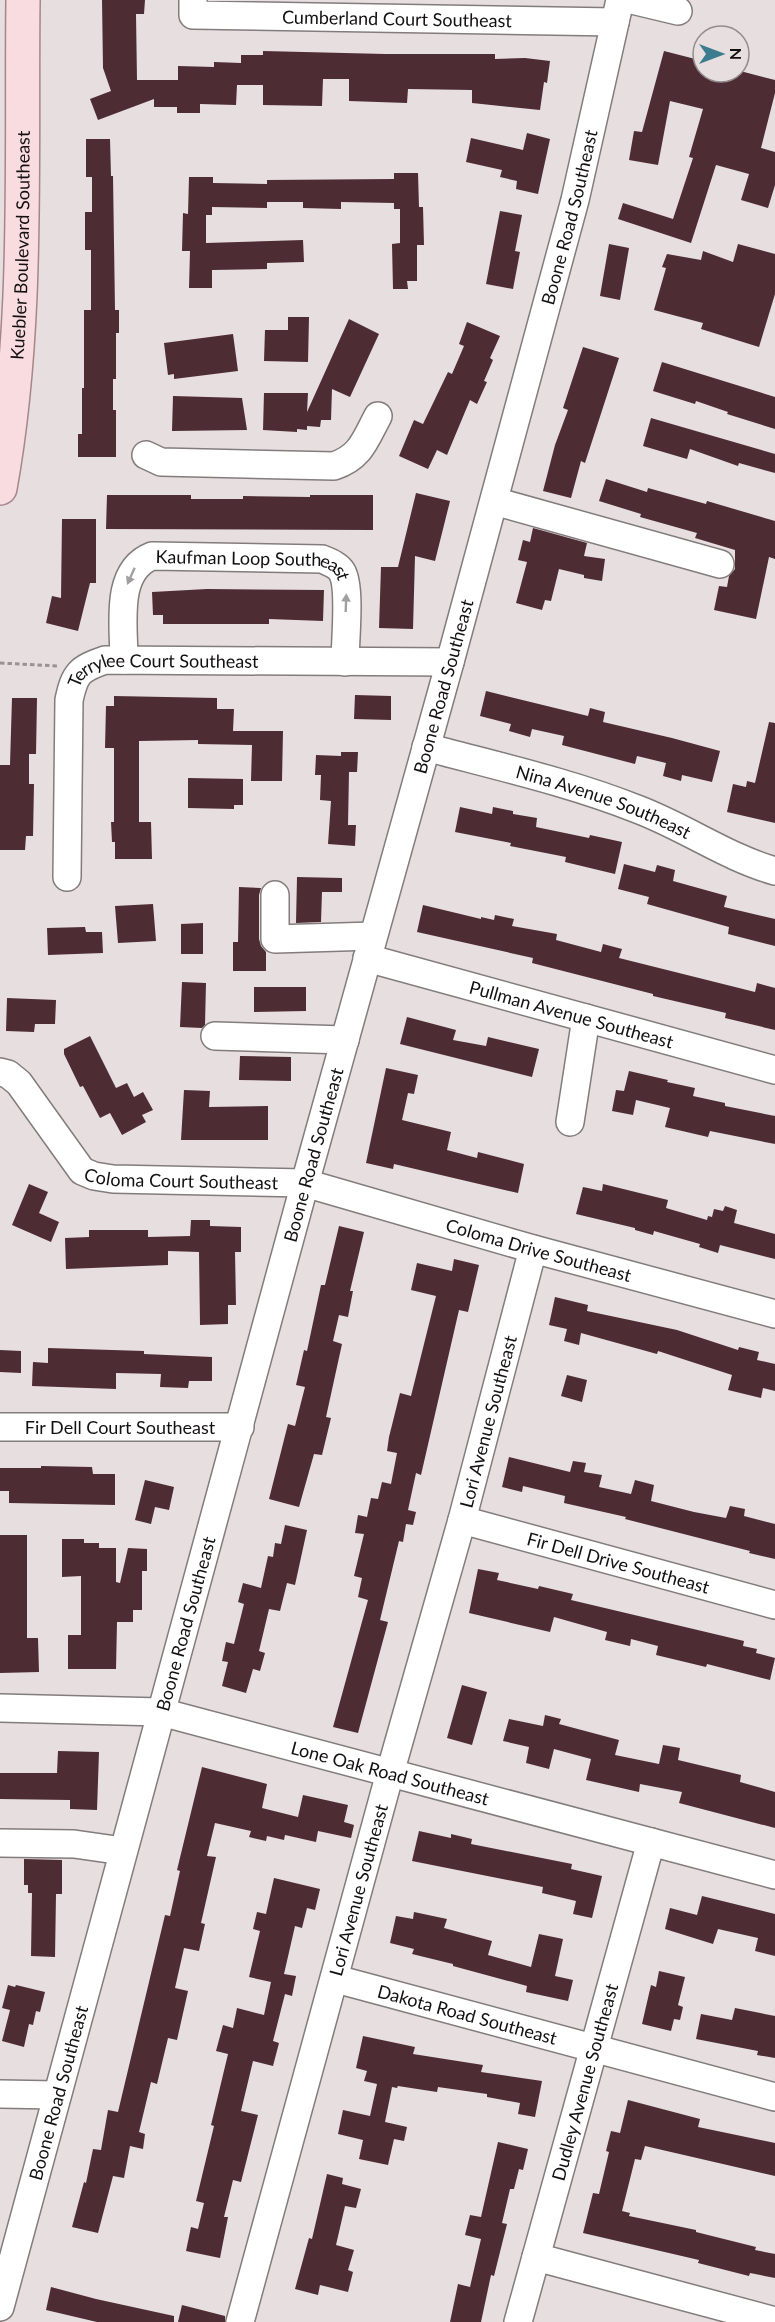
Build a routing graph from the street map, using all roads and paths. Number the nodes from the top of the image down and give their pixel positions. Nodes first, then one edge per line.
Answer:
1 (23, 0) edge
2 (193, 0) edge
3 (632, 0) edge
4 (618, 11) edge
5 (678, 11) dead end
6 (378, 416) dead end
7 (146, 455) dead end
8 (0, 488) edge
9 (494, 501) junction
10 (720, 564) dead end
11 (124, 660) junction
12 (345, 662) junction
13 (450, 662) junction
14 (0, 663) edge
15 (78, 674) junction
16 (426, 747) junction
17 (775, 871) edge
18 (67, 877) dead end
19 (275, 895) dead end
20 (370, 947) junction
21 (586, 1018) junction
22 (214, 1036) dead end
23 (345, 1040) junction
24 (775, 1070) edge
25 (0, 1072) edge
26 (570, 1122) dead end
27 (305, 1183) junction
28 (532, 1249) junction
29 (775, 1314) edge
30 (0, 1427) edge
31 (240, 1427) junction
32 (462, 1520) junction
33 (775, 1605) edge
34 (0, 1708) edge
35 (161, 1713) junction
36 (390, 1773) junction
37 (651, 1842) junction
38 (0, 1843) edge
39 (123, 1851) junction
40 (775, 1875) edge
41 (336, 1979) junction
42 (594, 2049) junction
43 (0, 2094) edge
44 (57, 2095) junction
45 (775, 2097) edge
46 (536, 2257) junction
47 (0, 2307) edge
48 (775, 2321) edge
49 (240, 2322) edge
50 (518, 2322) edge

1 - 8 main road, Kuebler Boulevard Southeast
2 - 4 street, Cumberland Court Southeast
3 - 5 street
4 - 9 street, Boone Road Southeast
6 - 7 street
9 - 10 street
9 - 13 street, Boone Road Southeast
11 - 12 street, Terrylee Court Southeast
12 -> 11 street, Kaufman Loop Southeast
11 - 15 street, Terrylee Court Southeast
12 - 13 street, Terrylee Court Southeast
13 - 16 street, Boone Road Southeast
14 - 15 path
15 - 18 street, Terrylee Court Southeast
16 - 17 street, Nina Avenue Southeast
16 - 20 street, Boone Road Southeast
19 - 20 street, Pullman Avenue Southeast
20 - 21 street, Pullman Avenue Southeast
20 - 23 street, Boone Road Southeast
21 - 24 street, Pullman Avenue Southeast
21 - 26 street
22 - 23 street
23 - 27 street, Boone Road Southeast
25 - 27 street, Coloma Court Southeast
27 - 28 street, Coloma Drive Southeast
27 - 31 street, Boone Road Southeast
28 - 29 street, Coloma Drive Southeast
28 - 32 street, Lori Avenue Southeast
30 - 31 street, Fir Dell Court Southeast
31 - 35 street, Boone Road Southeast
32 - 33 street, Fir Dell Drive Southeast
32 - 36 street, Lori Avenue Southeast
34 - 35 street, Lone Oak Road Southeast
35 - 36 street, Lone Oak Road Southeast
35 - 39 street, Boone Road Southeast
36 - 37 street, Lone Oak Road Southeast
36 - 41 street, Lori Avenue Southeast
37 - 40 street, Lone Oak Road Southeast
37 - 42 street, Dudley Avenue Southeast
38 - 39 street
39 - 44 street, Boone Road Southeast
41 - 42 street, Dakota Road Southeast
41 - 49 street, Lori Avenue Southeast
42 - 45 street, Dakota Road Southeast
42 - 46 street, Dudley Avenue Southeast
43 - 44 street
44 - 47 street, Boone Road Southeast
46 - 48 street
46 - 50 street, Dudley Avenue Southeast

